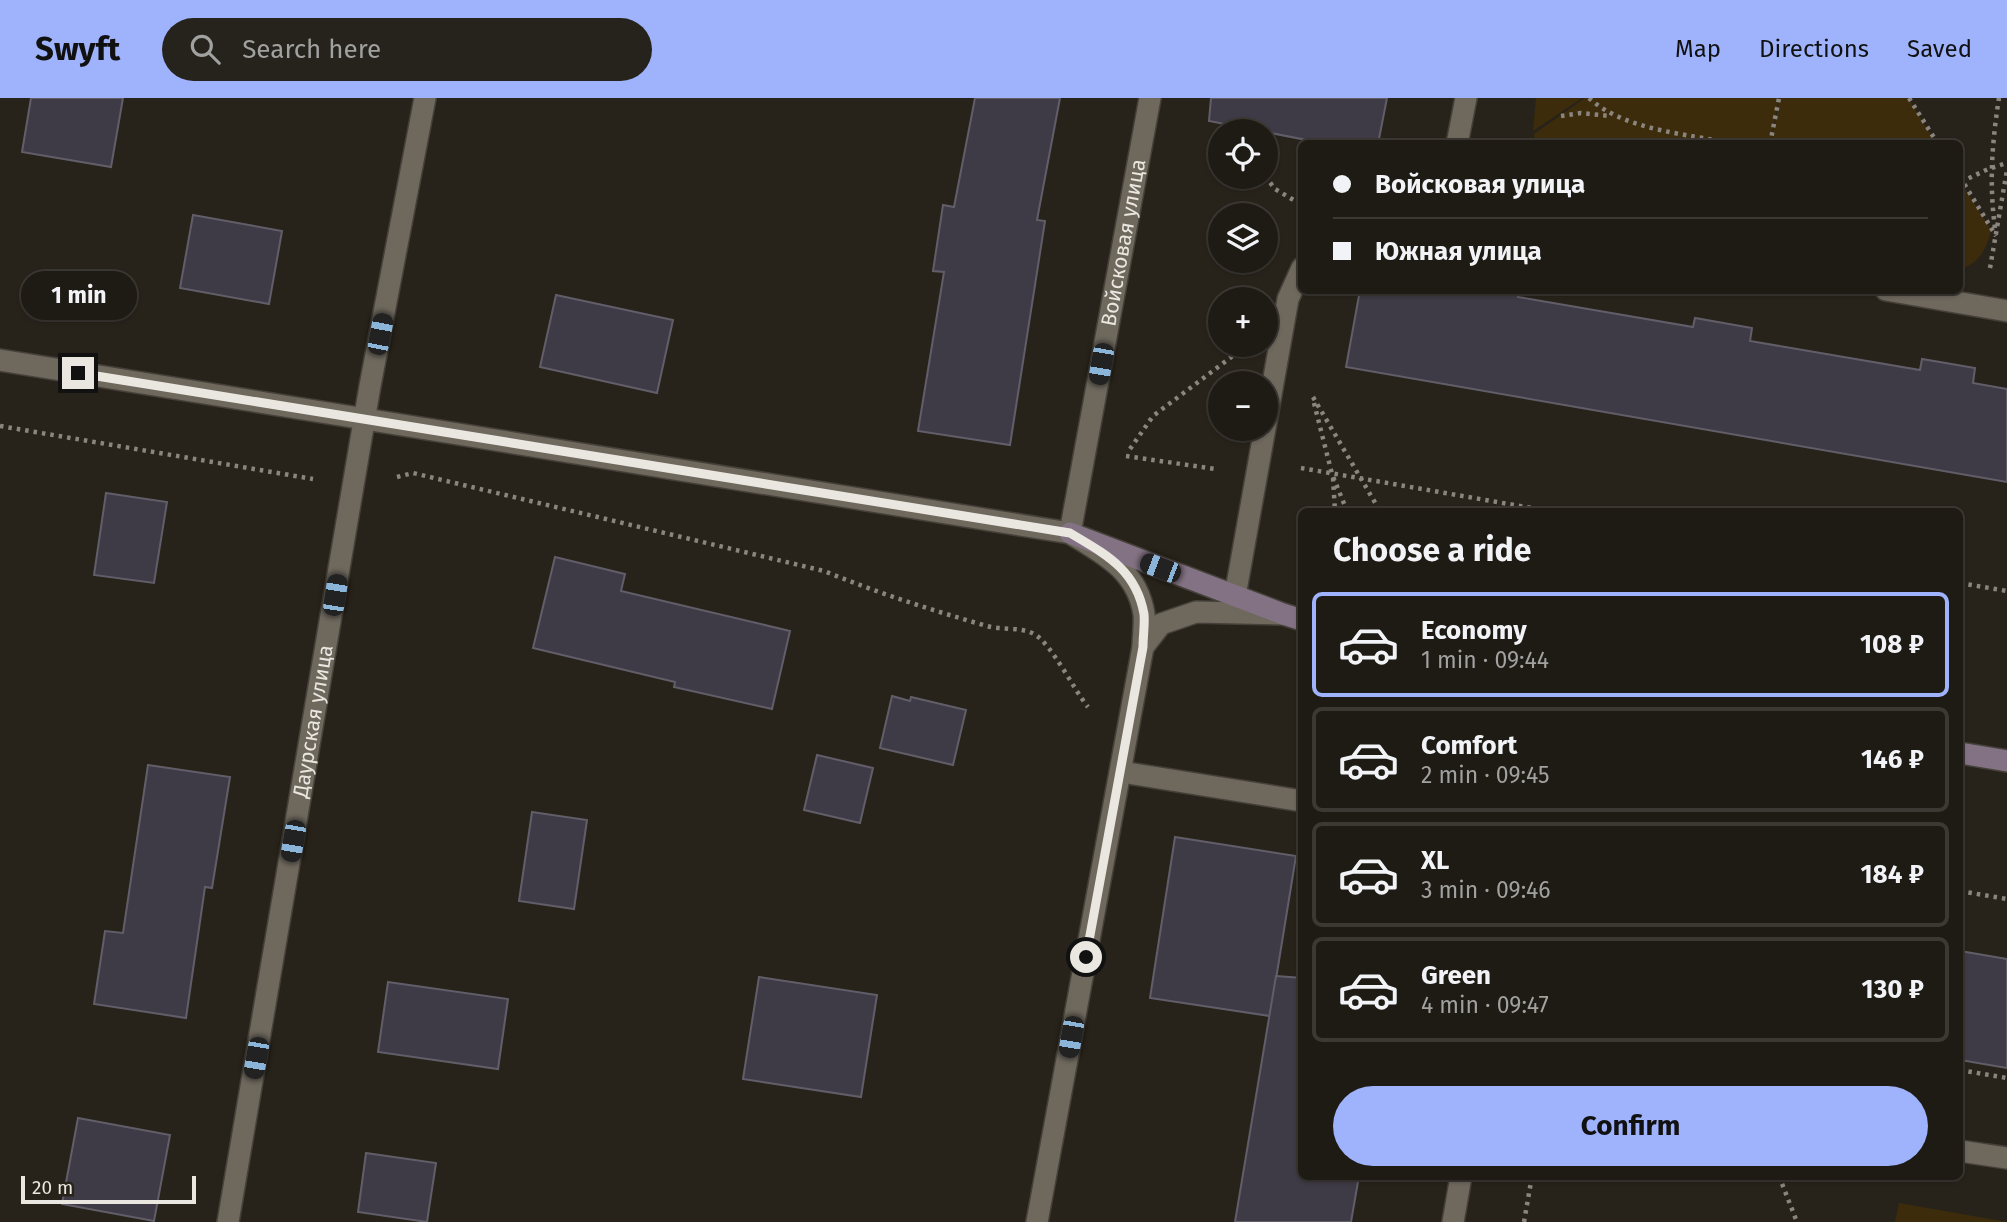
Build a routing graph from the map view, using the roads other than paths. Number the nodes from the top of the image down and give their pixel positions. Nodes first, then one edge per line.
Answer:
1 (425, 98) edge
2 (1150, 98) edge
3 (1466, 98) edge
4 (1458, 140) edge
5 (1298, 278) edge
6 (1909, 294) edge
7 (2007, 311) edge
8 (0, 360) edge
9 (365, 420) junction
10 (1070, 533) junction
11 (1235, 596) junction
12 (1292, 617) edge
13 (1143, 647) junction
14 (1963, 754) edge
15 (2007, 761) edge
16 (1121, 772) junction
17 (1298, 800) edge
18 (1963, 1151) edge
19 (2007, 1158) edge
20 (1460, 1180) edge
21 (228, 1222) edge
22 (1037, 1222) edge
23 (1453, 1222) edge

1 - 9 street, Даурская улица
2 - 10 street, Войсковая улица
3 - 4 street
5 - 11 street
6 - 7 street
8 - 9 street
9 - 10 street
9 - 21 street, Даурская улица
10 - 11 main road
10 - 13 street
11 - 12 main road
12 - 13 street
13 - 16 street
14 - 15 main road
16 - 17 street
16 - 22 street
18 - 19 street
20 - 23 street

